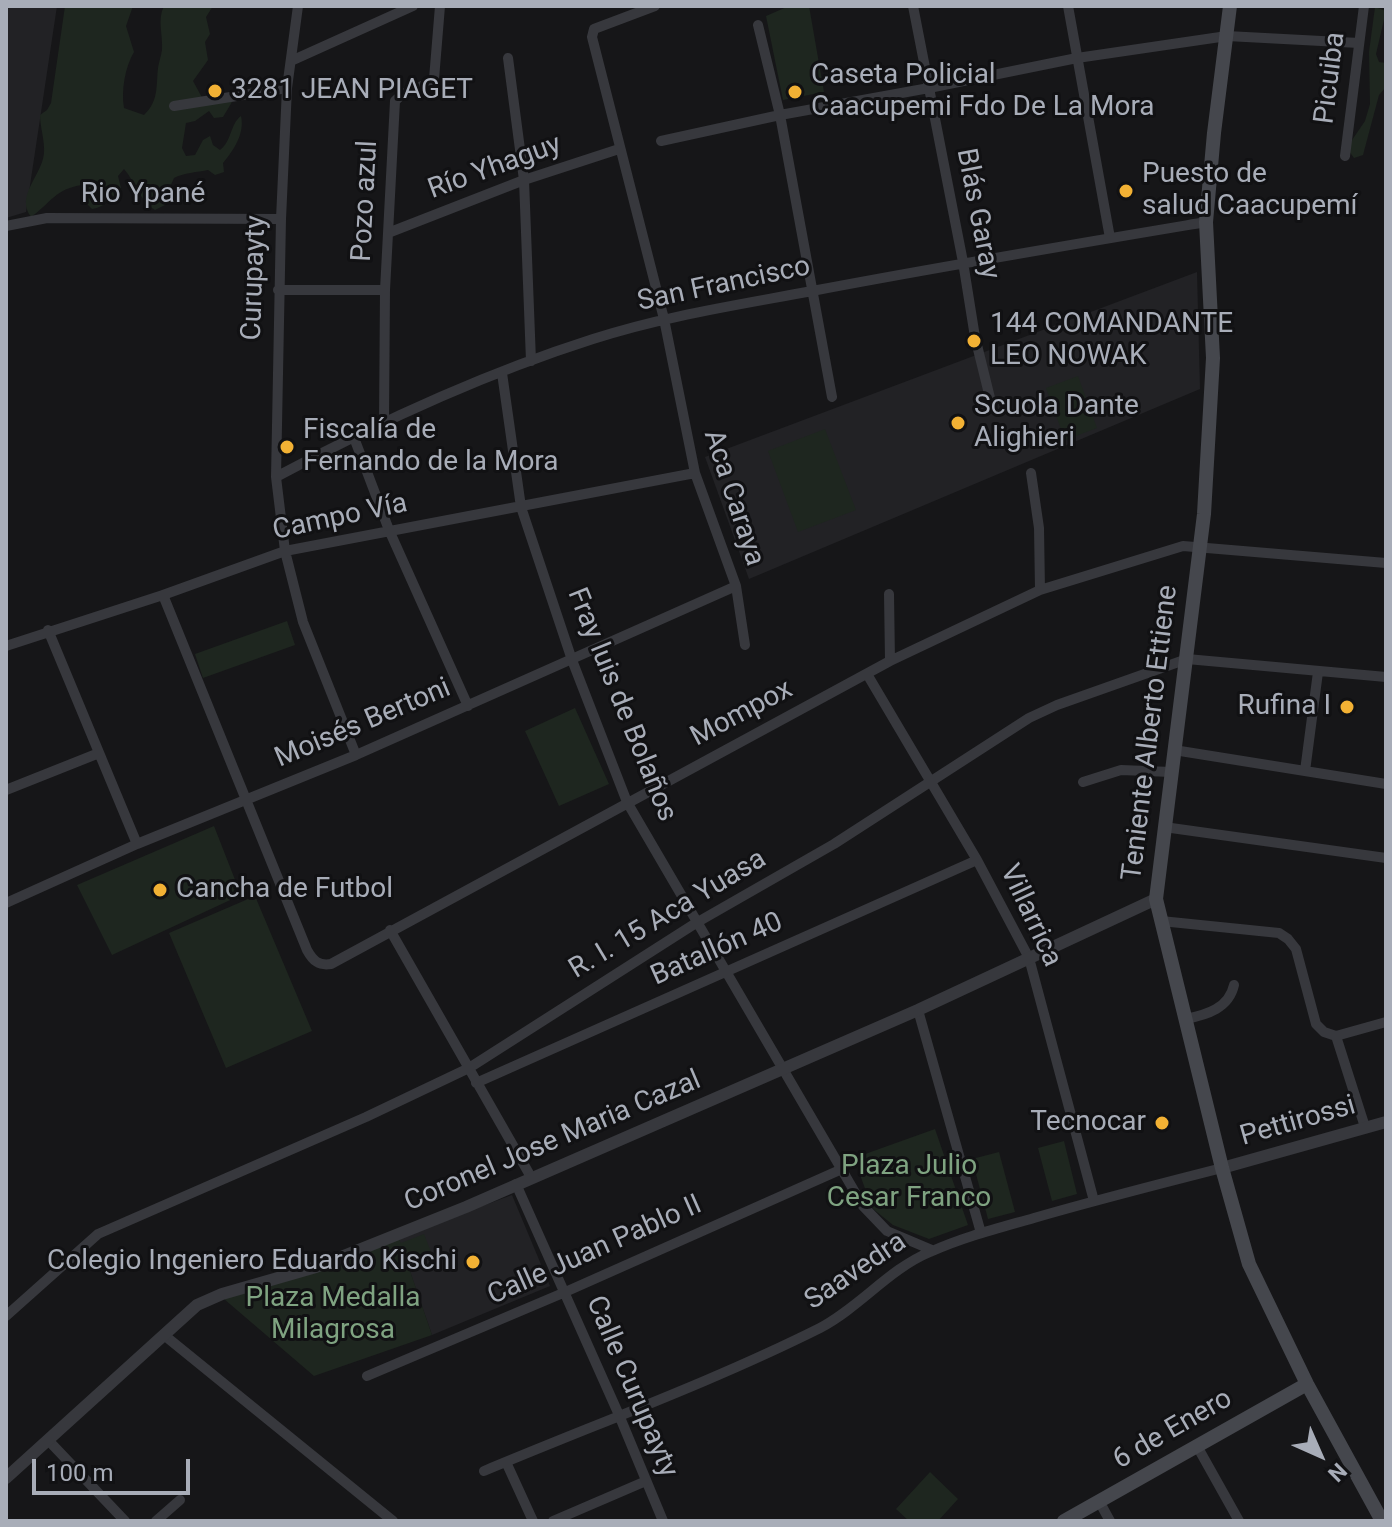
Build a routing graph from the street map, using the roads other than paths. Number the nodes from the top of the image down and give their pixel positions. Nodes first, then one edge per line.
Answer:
1 (298, 6) edge
2 (413, 6) edge
3 (440, 6) edge
4 (655, 6) edge
5 (913, 6) edge
6 (1068, 6) edge
7 (1230, 6) edge
8 (1364, 6) edge
9 (758, 25) dead end
10 (1227, 36) junction
11 (1359, 43) junction
12 (508, 58) dead end
13 (1077, 58) junction
14 (291, 61) junction
15 (287, 88) junction
16 (929, 88) junction
17 (174, 106) dead end
18 (780, 115) junction
19 (661, 141) dead end
20 (619, 149) junction
21 (1345, 156) dead end
22 (524, 180) junction
23 (281, 219) junction
24 (1206, 222) junction
25 (6, 226) edge
26 (388, 233) junction
27 (1110, 238) junction
28 (963, 262) junction
29 (278, 290) junction
30 (385, 290) junction
31 (813, 291) junction
32 (664, 319) junction
33 (531, 361) junction
34 (502, 373) junction
35 (832, 397) dead end
36 (992, 406) dead end
37 (384, 421) junction
38 (353, 435) junction
39 (695, 473) junction
40 (1031, 473) dead end
41 (276, 477) junction
42 (521, 507) junction
43 (389, 530) junction
44 (1200, 547) junction
45 (285, 551) junction
46 (1386, 563) edge
47 (736, 586) junction
48 (1040, 590) junction
49 (889, 594) dead end
50 (163, 595) junction
51 (48, 630) junction
52 (745, 645) dead end
53 (6, 646) edge
54 (1187, 659) junction
55 (572, 660) junction
56 (890, 661) junction
57 (1318, 672) junction
58 (867, 674) junction
59 (1386, 677) edge
60 (468, 706) junction
61 (1174, 750) junction
62 (99, 753) junction
63 (356, 755) junction
64 (1305, 771) junction
65 (1171, 772) junction
66 (1083, 782) dead end
67 (932, 783) junction
68 (1386, 784) edge
69 (6, 790) edge
70 (247, 798) junction
71 (627, 802) junction
72 (1164, 827) junction
73 (137, 844) junction
74 (1386, 858) edge
75 (977, 860) junction
76 (1156, 899) junction
77 (6, 903) edge
78 (1161, 921) junction
79 (696, 923) junction
80 (390, 930) junction
81 (1029, 958) junction
82 (728, 973) junction
83 (1234, 985) dead end
84 (918, 1010) junction
85 (1185, 1019) junction
86 (1386, 1022) edge
87 (1336, 1036) junction
88 (469, 1068) junction
89 (784, 1068) junction
90 (476, 1083) junction
91 (1386, 1122) edge
92 (1365, 1127) junction
93 (1222, 1168) junction
94 (842, 1169) junction
95 (531, 1177) junction
96 (516, 1184) junction
97 (1094, 1201) junction
98 (981, 1233) junction
99 (932, 1250) junction
100 (563, 1293) junction
101 (6, 1316) edge
102 (164, 1335) junction
103 (367, 1376) dead end
104 (1307, 1384) junction
105 (619, 1415) junction
106 (48, 1440) junction
107 (1197, 1446) junction
108 (506, 1462) junction
109 (484, 1471) dead end
110 (6, 1478) edge
111 (646, 1481) junction
112 (180, 1500) dead end
113 (1099, 1501) junction
114 (125, 1521) edge
115 (156, 1521) edge
116 (393, 1521) edge
117 (533, 1521) edge
118 (553, 1521) edge
119 (663, 1521) edge
120 (1064, 1521) edge
121 (1110, 1521) edge
122 (1239, 1521) edge
123 (1382, 1521) edge

1 - 14 street, Curupayty
2 - 14 street
3 - 26 street, Pozo azul
4 - 20 street, Aca Caraya
5 - 16 street, Blás Garay
6 - 13 street
7 - 10 main road, Teniente Alberto Ettiene
8 - 11 street, Picuiba
9 - 18 street
10 - 11 street
10 - 13 street
10 - 24 main road, Teniente Alberto Ettiene
11 - 21 street, Picuiba
12 - 22 street
13 - 16 street
13 - 27 street
14 - 15 street, Curupayty
15 - 17 street
15 - 23 street, Curupayty
16 - 18 street
16 - 28 street, Blás Garay
18 - 19 street
18 - 31 street
20 - 22 street, Río Yhaguy
20 - 32 street, Aca Caraya
22 - 26 street, Río Yhaguy
22 - 33 street
23 - 25 street, Rio Ypané
23 - 29 street, Curupayty
24 - 27 street, San Francisco
24 - 44 main road, Teniente Alberto Ettiene
26 - 30 street, Pozo azul
27 - 28 street, San Francisco
28 - 31 street, San Francisco
28 - 36 street, Blás Garay
29 - 30 street
29 - 41 street, Curupayty
30 - 37 street, Pozo azul
31 - 32 street, San Francisco
31 - 35 street
32 - 33 street, San Francisco
32 - 39 street, Aca Caraya
33 - 34 street, San Francisco
34 - 37 street, San Francisco
34 - 42 street, Fray luis de Bolaños
37 - 38 street, San Francisco
38 - 41 street, San Francisco
38 - 43 street
39 - 42 street, Campo Vía
39 - 47 street, Aca Caraya
40 - 48 street
41 - 45 street, Curupayty
42 - 43 street, Campo Vía
42 - 55 street, Fray luis de Bolaños
43 - 45 street, Campo Vía
43 - 60 street
44 - 46 street, Mompox
44 - 48 street, Mompox
44 - 54 main road, Teniente Alberto Ettiene
45 - 50 street, Campo Vía
45 - 63 street, Curupayty
47 - 52 street, Aca Caraya
47 - 55 street, Moisés Bertoni
48 - 56 street, Mompox
49 - 56 street
50 - 51 street, Campo Vía
50 - 70 street
51 - 53 street, Campo Vía
51 - 62 street
54 - 57 street, R. I. 15 Aca Yuasa
54 - 61 main road, Teniente Alberto Ettiene
54 - 67 street, R. I. 15 Aca Yuasa
55 - 60 street, Moisés Bertoni
55 - 71 street, Fray luis de Bolaños
56 - 58 street, Mompox
57 - 59 street, R. I. 15 Aca Yuasa
57 - 64 street
58 - 67 street, Villarrica
58 - 71 street, Mompox
60 - 63 street, Moisés Bertoni
61 - 64 street
61 - 65 main road, Teniente Alberto Ettiene
62 - 69 street
62 - 73 street
63 - 70 street, Moisés Bertoni
64 - 68 street
65 - 66 street
65 - 72 main road, Teniente Alberto Ettiene
67 - 75 street, Villarrica
67 - 79 street, R. I. 15 Aca Yuasa
70 - 73 street, Moisés Bertoni
70 - 80 street, Mompox
71 - 79 street, Fray luis de Bolaños
71 - 80 street, Mompox
72 - 74 street
72 - 76 main road, Teniente Alberto Ettiene
73 - 77 street, Moisés Bertoni
75 - 81 street, Villarrica
75 - 82 street, Batallón 40
76 - 78 main road, Teniente Alberto Ettiene
76 - 81 street, Coronel Jose Maria Cazal
78 - 85 main road, Teniente Alberto Ettiene
78 - 87 street
79 - 82 street, Fray luis de Bolaños
79 - 88 street, R. I. 15 Aca Yuasa
80 - 88 street
81 - 84 street, Coronel Jose Maria Cazal
81 - 97 street, Villarrica
82 - 89 street, Fray luis de Bolaños
82 - 90 street, Batallón 40
83 - 85 street
84 - 89 street, Coronel Jose Maria Cazal
84 - 98 street
85 - 93 main road, Teniente Alberto Ettiene
86 - 87 street
87 - 92 street
88 - 90 street
88 - 101 street, R. I. 15 Aca Yuasa
89 - 94 street, Fray luis de Bolaños
89 - 95 street, Coronel Jose Maria Cazal
90 - 95 street
91 - 92 street, Pettirossi
92 - 93 street, Pettirossi
93 - 97 street, Saavedra
93 - 104 main road, Teniente Alberto Ettiene
94 - 99 street, Fray luis de Bolaños
94 - 100 street, Calle Juan Pablo II
95 - 96 street, Coronel Jose Maria Cazal
96 - 100 street, Calle Curupayty
96 - 102 street, Coronel Jose Maria Cazal
97 - 98 street, Saavedra
98 - 99 street, Saavedra
99 - 105 street, Saavedra
100 - 103 street, Calle Juan Pablo II
100 - 105 street, Calle Curupayty
102 - 106 street, Coronel Jose Maria Cazal
102 - 116 street
104 - 107 main road, 6 de Enero
104 - 123 main road, Teniente Alberto Ettiene
105 - 108 street, Saavedra
105 - 111 street, Calle Curupayty
106 - 110 street, Coronel Jose Maria Cazal
106 - 114 street
107 - 113 main road, 6 de Enero
107 - 122 street
108 - 109 street, Saavedra
108 - 117 street
111 - 118 street
111 - 119 street, Calle Curupayty
112 - 115 street
113 - 120 main road, 6 de Enero
113 - 121 street

